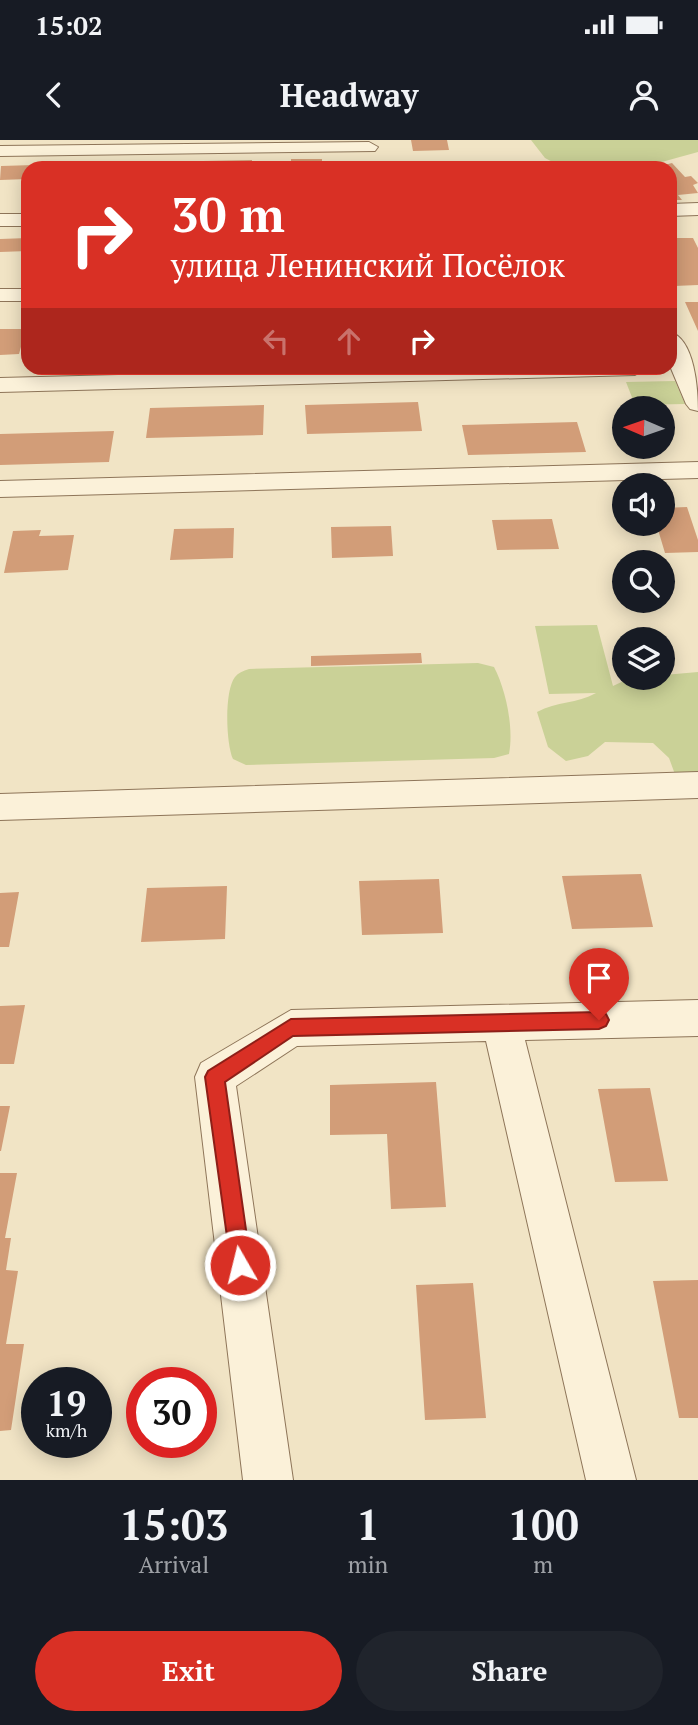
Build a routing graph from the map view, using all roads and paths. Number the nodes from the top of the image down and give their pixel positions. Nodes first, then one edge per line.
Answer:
1 (369, 143) edge
2 (0, 151) edge
3 (374, 161) edge
4 (698, 209) edge
5 (677, 210) edge
6 (0, 220) edge
7 (21, 220) edge
8 (0, 295) edge
9 (21, 295) edge
10 (677, 368) edge
11 (374, 375) edge
12 (0, 385) edge
13 (698, 404) edge
14 (698, 470) edge
15 (0, 489) edge
16 (698, 785) edge
17 (0, 807) edge
18 (698, 1018) edge
19 (501, 1023) junction
20 (268, 1480) edge
21 (611, 1480) edge

1 - 2 street
1 - 3 street
4 - 5 street
6 - 7 street
8 - 9 street
10 - 13 street
11 - 12 street
14 - 15 street
16 - 17 street
18 - 19 street
19 - 20 street
19 - 21 street

